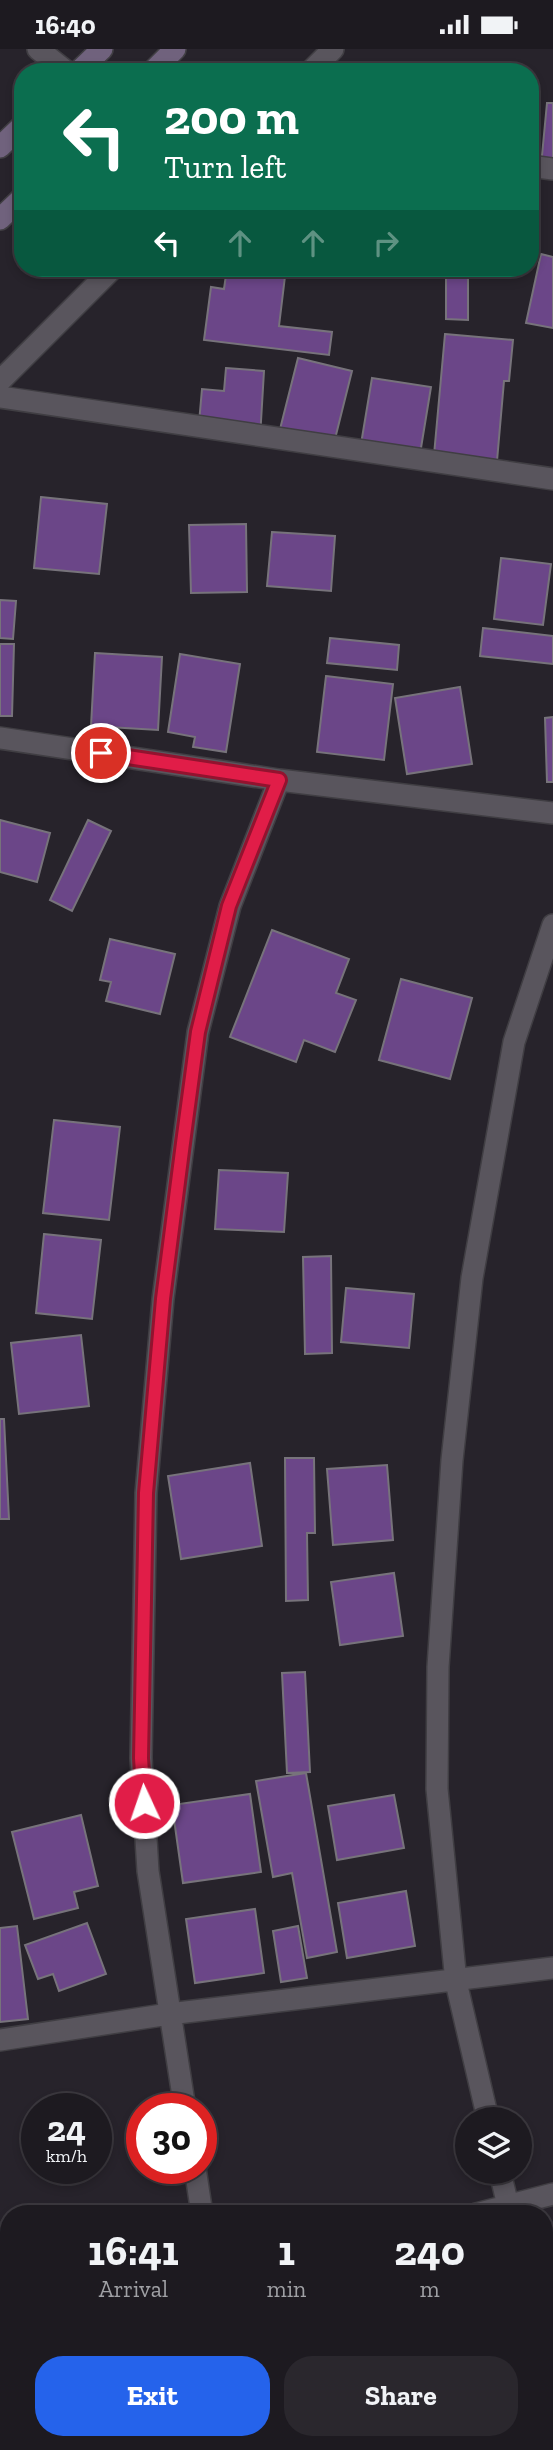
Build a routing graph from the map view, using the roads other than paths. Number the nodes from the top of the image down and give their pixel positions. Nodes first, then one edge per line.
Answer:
1 (38, 49) edge
2 (102, 49) edge
3 (176, 49) edge
4 (333, 49) edge
5 (56, 63) edge
6 (87, 63) edge
7 (161, 63) edge
8 (319, 63) edge
9 (14, 134) edge
10 (0, 147) edge
11 (14, 206) edge
12 (0, 219) edge
13 (104, 277) edge
14 (0, 381) edge
15 (0, 397) edge
16 (553, 479) edge
17 (0, 738) edge
18 (279, 780) junction
19 (553, 813) edge
20 (553, 925) edge
21 (553, 1968) edge
22 (456, 1982) junction
23 (169, 2014) junction
24 (0, 2040) edge
25 (182, 2093) edge
26 (485, 2107) edge
27 (197, 2184) edge
28 (503, 2184) edge
29 (553, 2194) edge
30 (201, 2205) edge
31 (508, 2205) edge
32 (523, 2205) edge

1 - 5 street
2 - 6 main road
3 - 7 main road
4 - 8 street
9 - 10 main road
11 - 12 main road
13 - 14 street
15 - 16 street
17 - 18 street
18 - 19 street
18 - 23 street
20 - 22 street
21 - 22 street
22 - 23 street
22 - 26 street
23 - 24 street
23 - 25 street
27 - 30 street
28 - 31 street
29 - 32 street

